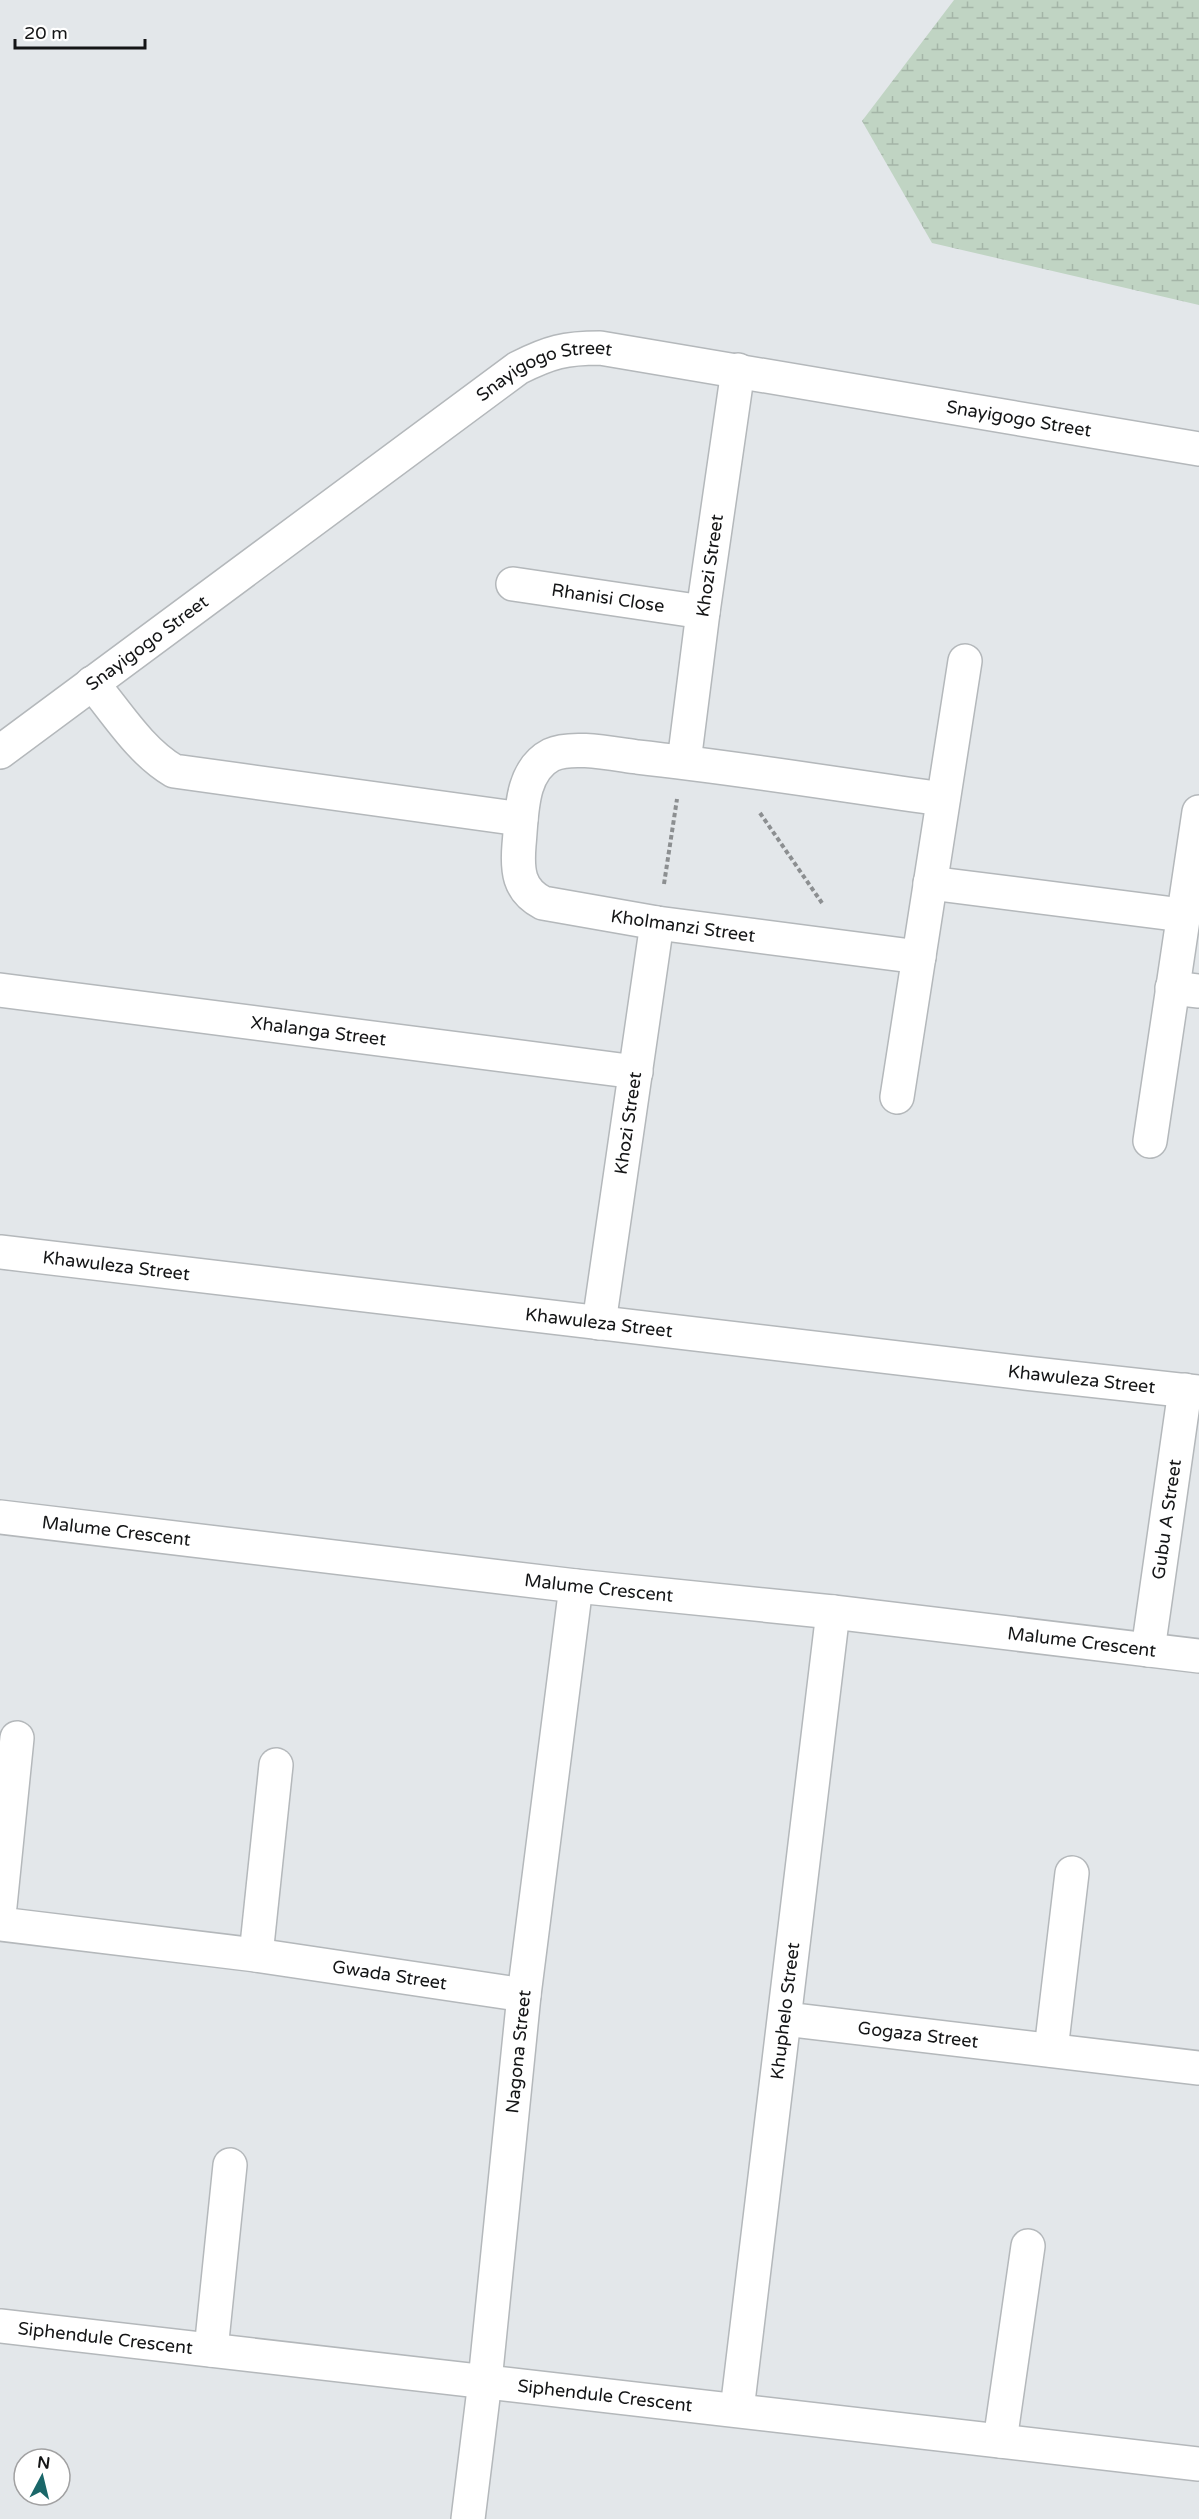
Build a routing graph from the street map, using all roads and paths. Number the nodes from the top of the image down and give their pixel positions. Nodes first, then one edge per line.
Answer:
1 (738, 370) junction
2 (1199, 448) edge
3 (513, 584) dead end
4 (703, 612) junction
5 (965, 661) dead end
6 (92, 683) junction
7 (0, 752) edge
8 (684, 762) junction
9 (944, 799) junction
10 (756, 807) dead end
11 (521, 819) junction
12 (1197, 831) edge
13 (930, 883) junction
14 (1182, 915) junction
15 (657, 923) junction
16 (852, 948) junction
17 (919, 957) junction
18 (0, 990) edge
19 (1186, 990) edge
20 (636, 1072) junction
21 (897, 1097) dead end
22 (1150, 1141) dead end
23 (0, 1252) edge
24 (599, 1323) junction
25 (1192, 1391) edge
26 (0, 1517) edge
27 (576, 1586) junction
28 (833, 1612) junction
29 (1148, 1650) junction
30 (1199, 1656) edge
31 (17, 1738) dead end
32 (276, 1765) dead end
33 (1072, 1873) dead end
34 (0, 1906) edge
35 (0, 1924) edge
36 (256, 1955) junction
37 (524, 1995) junction
38 (785, 2019) junction
39 (1051, 2050) junction
40 (1199, 2068) edge
41 (230, 2165) dead end
42 (1028, 2246) dead end
43 (0, 2326) edge
44 (211, 2350) junction
45 (485, 2381) junction
46 (737, 2410) junction
47 (1000, 2441) junction
48 (1199, 2464) edge
49 (468, 2519) edge

1 - 2 street, Snayigogo Street
1 - 4 street, Khozi Street
1 - 6 street, Snayigogo Street
3 - 4 street, Rhanisi Close
4 - 8 street, Khozi Street
5 - 9 street
6 - 7 street, Snayigogo Street
6 - 11 street
8 - 9 street, Kholmanzi Street
8 - 11 street, Kholmanzi Street
8 - 15 path
9 - 13 street
10 - 16 path
11 - 15 street, Kholmanzi Street
12 - 14 street
13 - 14 street
13 - 17 street
14 - 19 street
15 - 16 street, Kholmanzi Street
15 - 20 street, Khozi Street
16 - 17 street, Kholmanzi Street
17 - 21 street
18 - 20 street, Xhalanga Street
19 - 22 street
20 - 24 street, Khozi Street
23 - 24 street, Khawuleza Street
24 - 25 street, Khawuleza Street
25 - 29 street, Gubu A Street
26 - 27 street, Malume Crescent
27 - 28 street, Malume Crescent
27 - 37 street, Nagona Street
28 - 29 street, Malume Crescent
28 - 38 street, Khuphelo Street
29 - 30 street, Malume Crescent
31 - 34 street
32 - 36 street
33 - 39 street
35 - 36 street, Gwada Street
36 - 37 street, Gwada Street
37 - 45 street, Nagona Street
38 - 39 street, Gogaza Street
38 - 46 street, Khuphelo Street
39 - 40 street, Gogaza Street
41 - 44 street, Siphendule Crescent
42 - 47 street
43 - 44 street, Siphendule Crescent
44 - 45 street, Siphendule Crescent
45 - 46 street, Siphendule Crescent
45 - 49 street, Nagona Street
46 - 47 street, Siphendule Crescent
47 - 48 street, Siphendule Crescent

